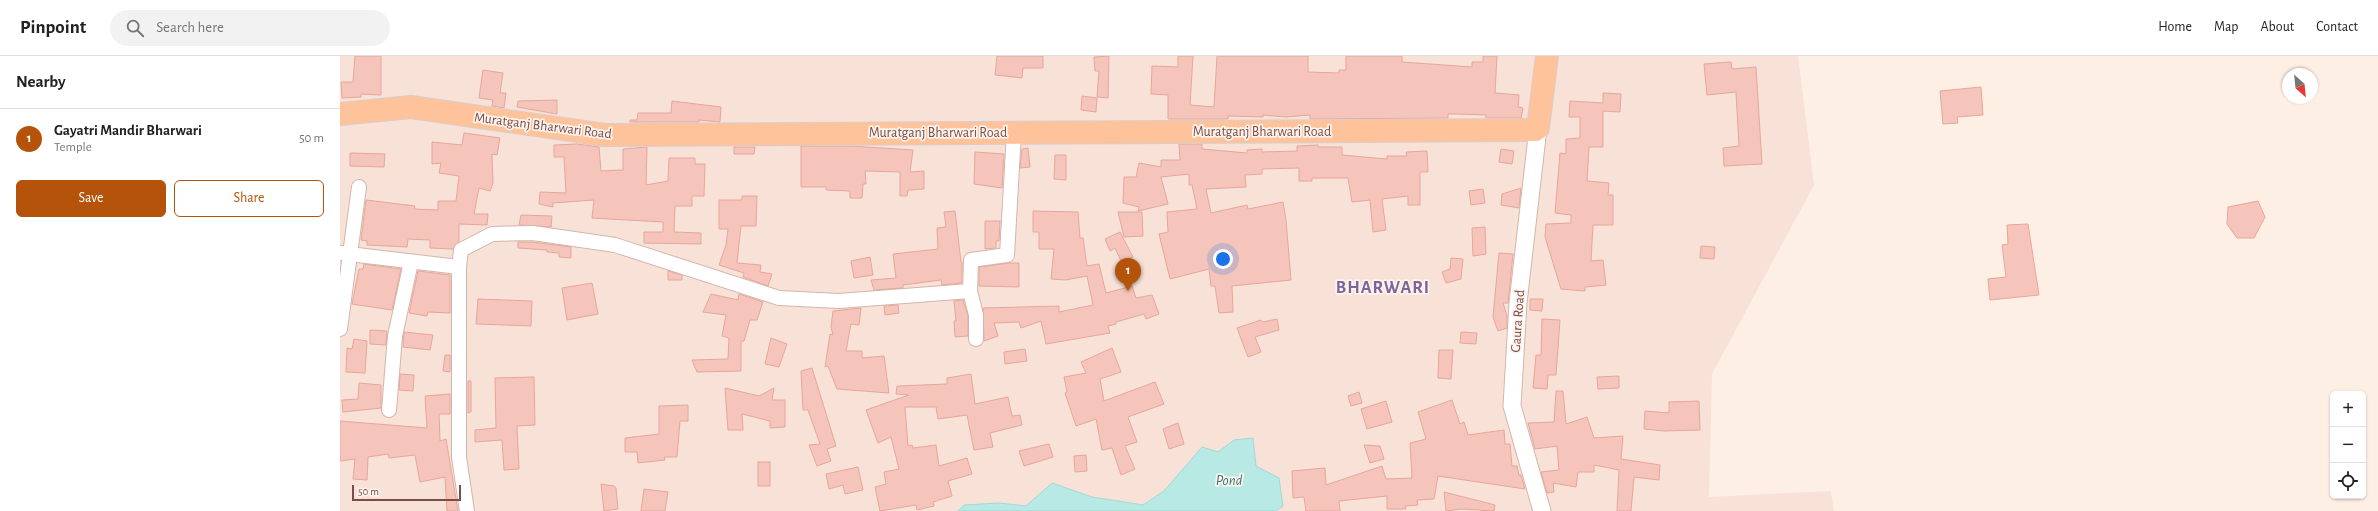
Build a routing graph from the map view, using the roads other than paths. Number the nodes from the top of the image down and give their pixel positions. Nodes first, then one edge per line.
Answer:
1 (1547, 56) edge
2 (340, 114) edge
3 (1538, 128) junction
4 (1014, 132) junction
5 (359, 187) dead end
6 (345, 254) edge
7 (411, 262) junction
8 (459, 267) junction
9 (970, 291) junction
10 (340, 329) edge
11 (976, 339) dead end
12 (389, 410) dead end
13 (467, 511) edge
14 (1542, 511) edge

1 - 3 main road
2 - 4 main road, Muratganj Bharwari Road
3 - 4 main road, Muratganj Bharwari Road
3 - 14 street, Gaura Road
4 - 9 street
5 - 6 street
6 - 7 street
6 - 10 street
7 - 8 street
7 - 12 street
8 - 9 street
8 - 13 street
9 - 11 street

